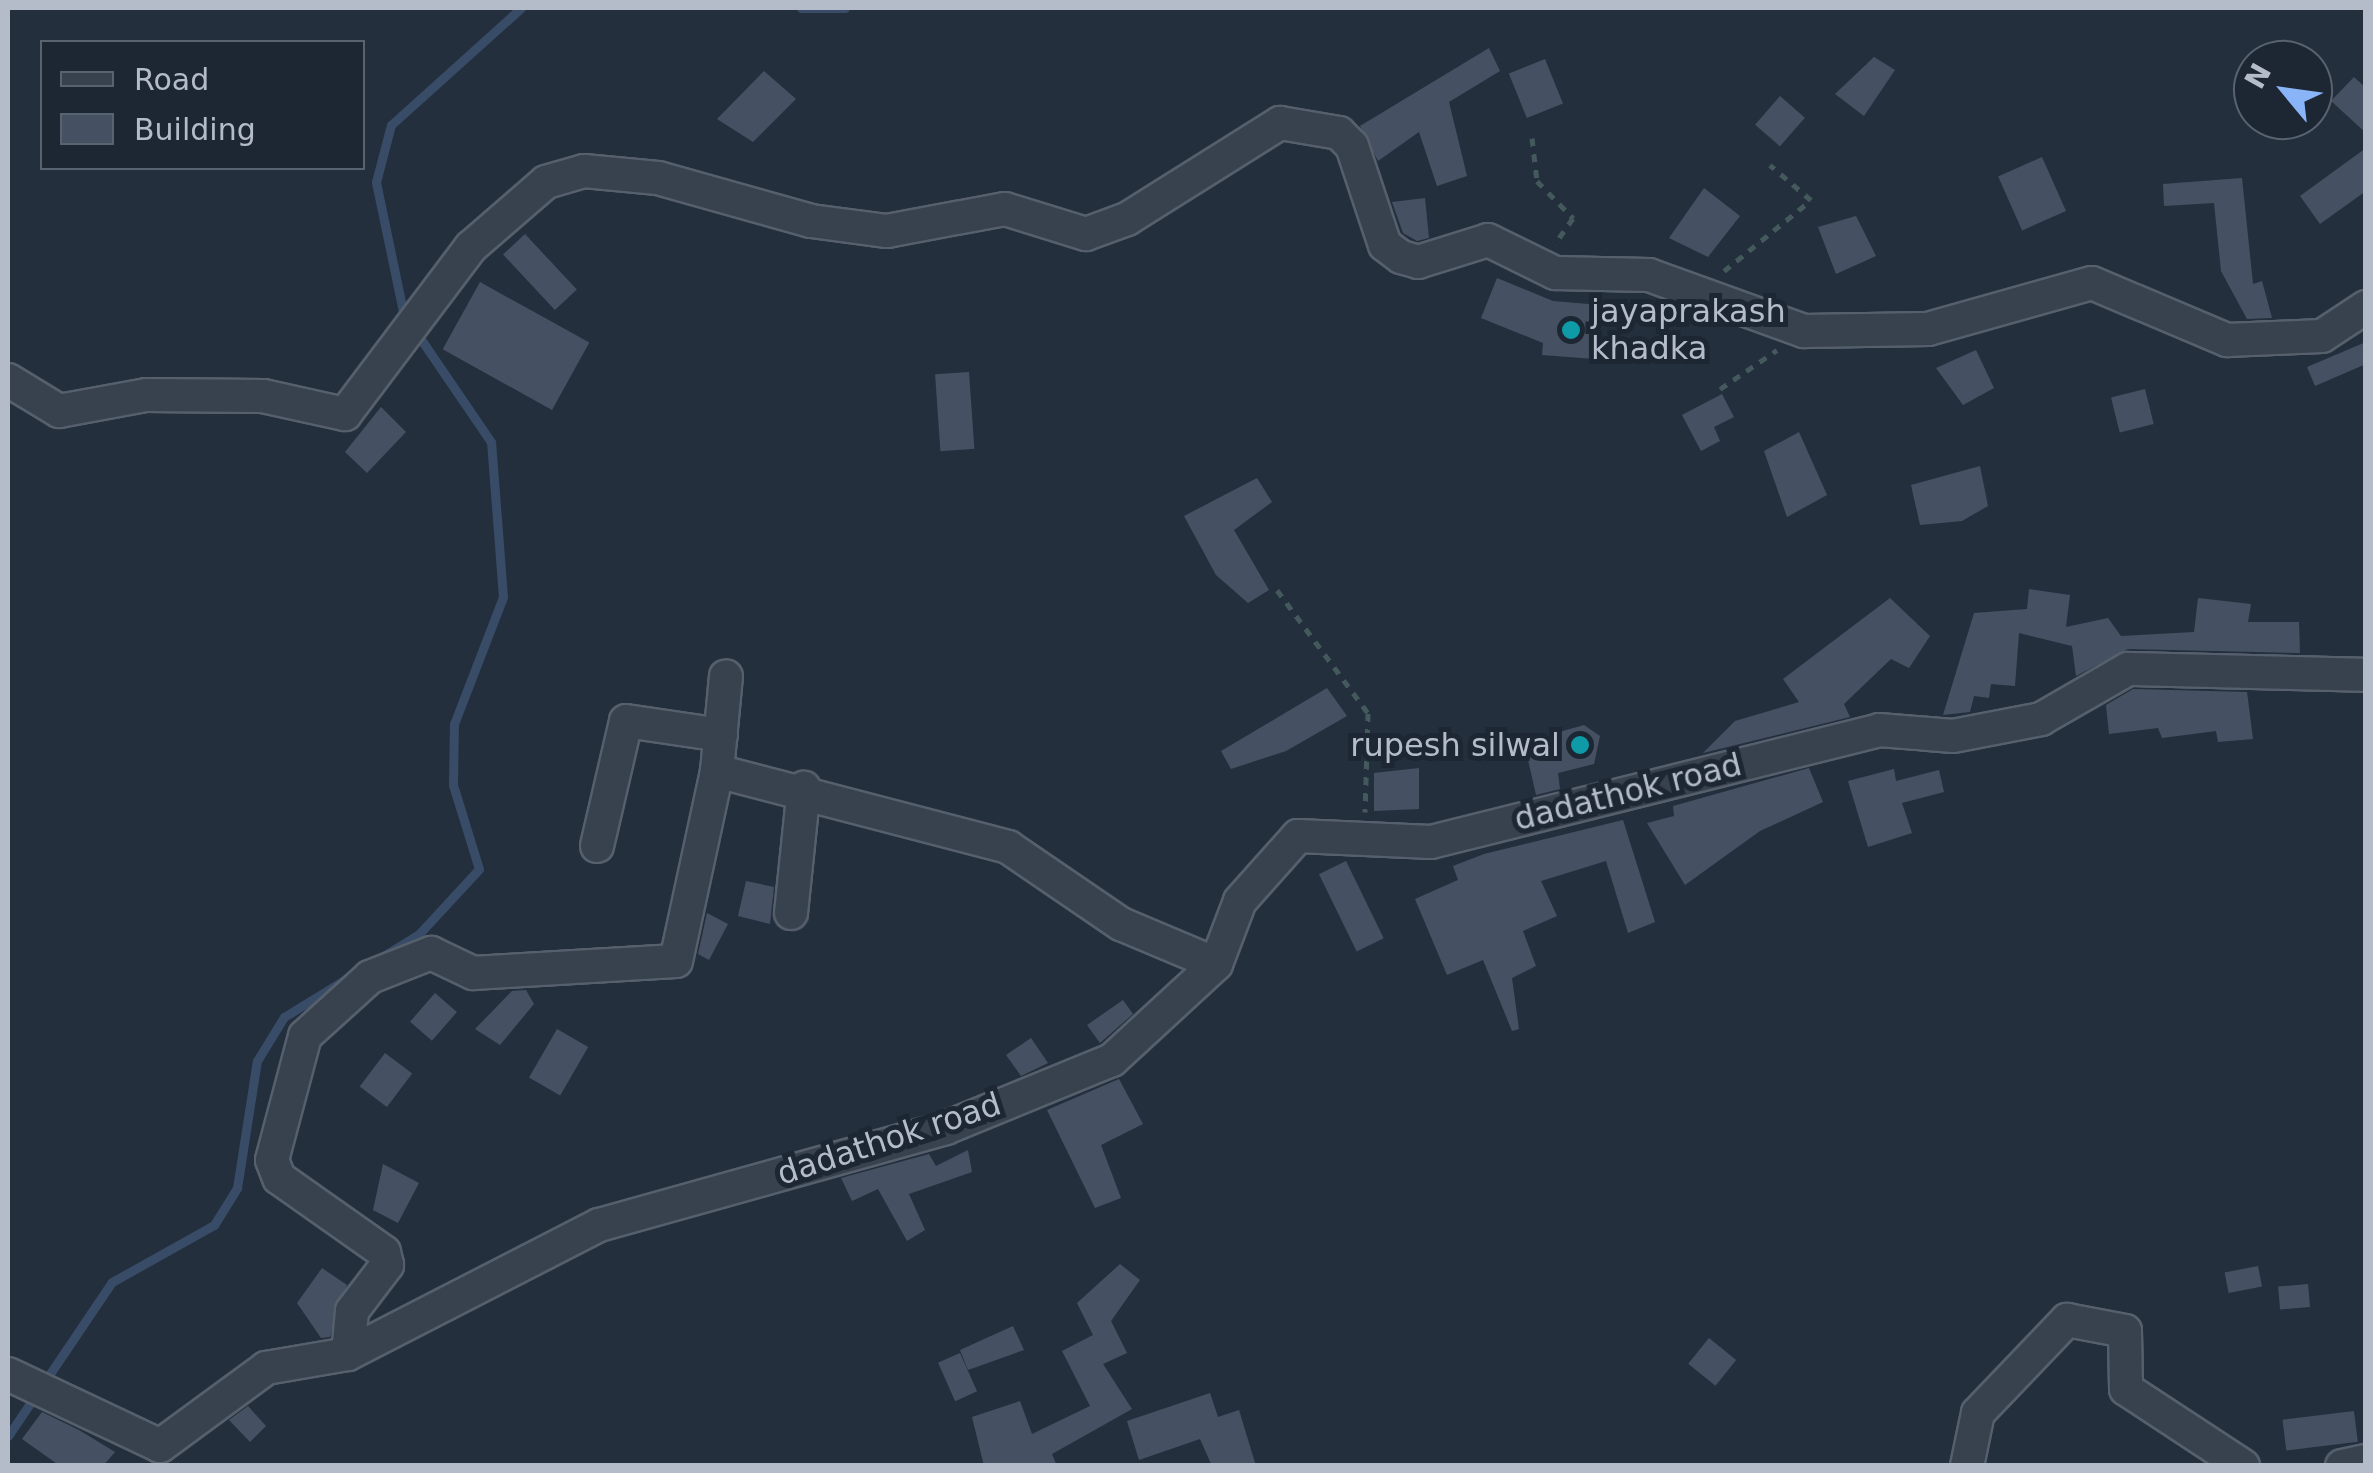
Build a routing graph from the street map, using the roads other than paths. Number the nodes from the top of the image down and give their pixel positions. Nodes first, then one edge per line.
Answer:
1 (2366, 307) edge
2 (8, 380) edge
3 (2366, 674) edge
4 (726, 676) dead end
5 (720, 734) junction
6 (718, 771) junction
7 (804, 788) junction
8 (597, 846) dead end
9 (791, 914) dead end
10 (1216, 964) junction
11 (348, 1354) junction
12 (15, 1378) edge
13 (2366, 1462) edge
14 (1967, 1466) edge
15 (2244, 1466) edge
16 (2342, 1466) edge

1 - 2 street
3 - 10 street, dadathok road
4 - 5 street
5 - 6 street
5 - 8 street
6 - 7 street
6 - 11 street
7 - 9 street
7 - 10 street
10 - 11 street, dadathok road
11 - 12 street, dadathok road
13 - 16 street
14 - 15 street

